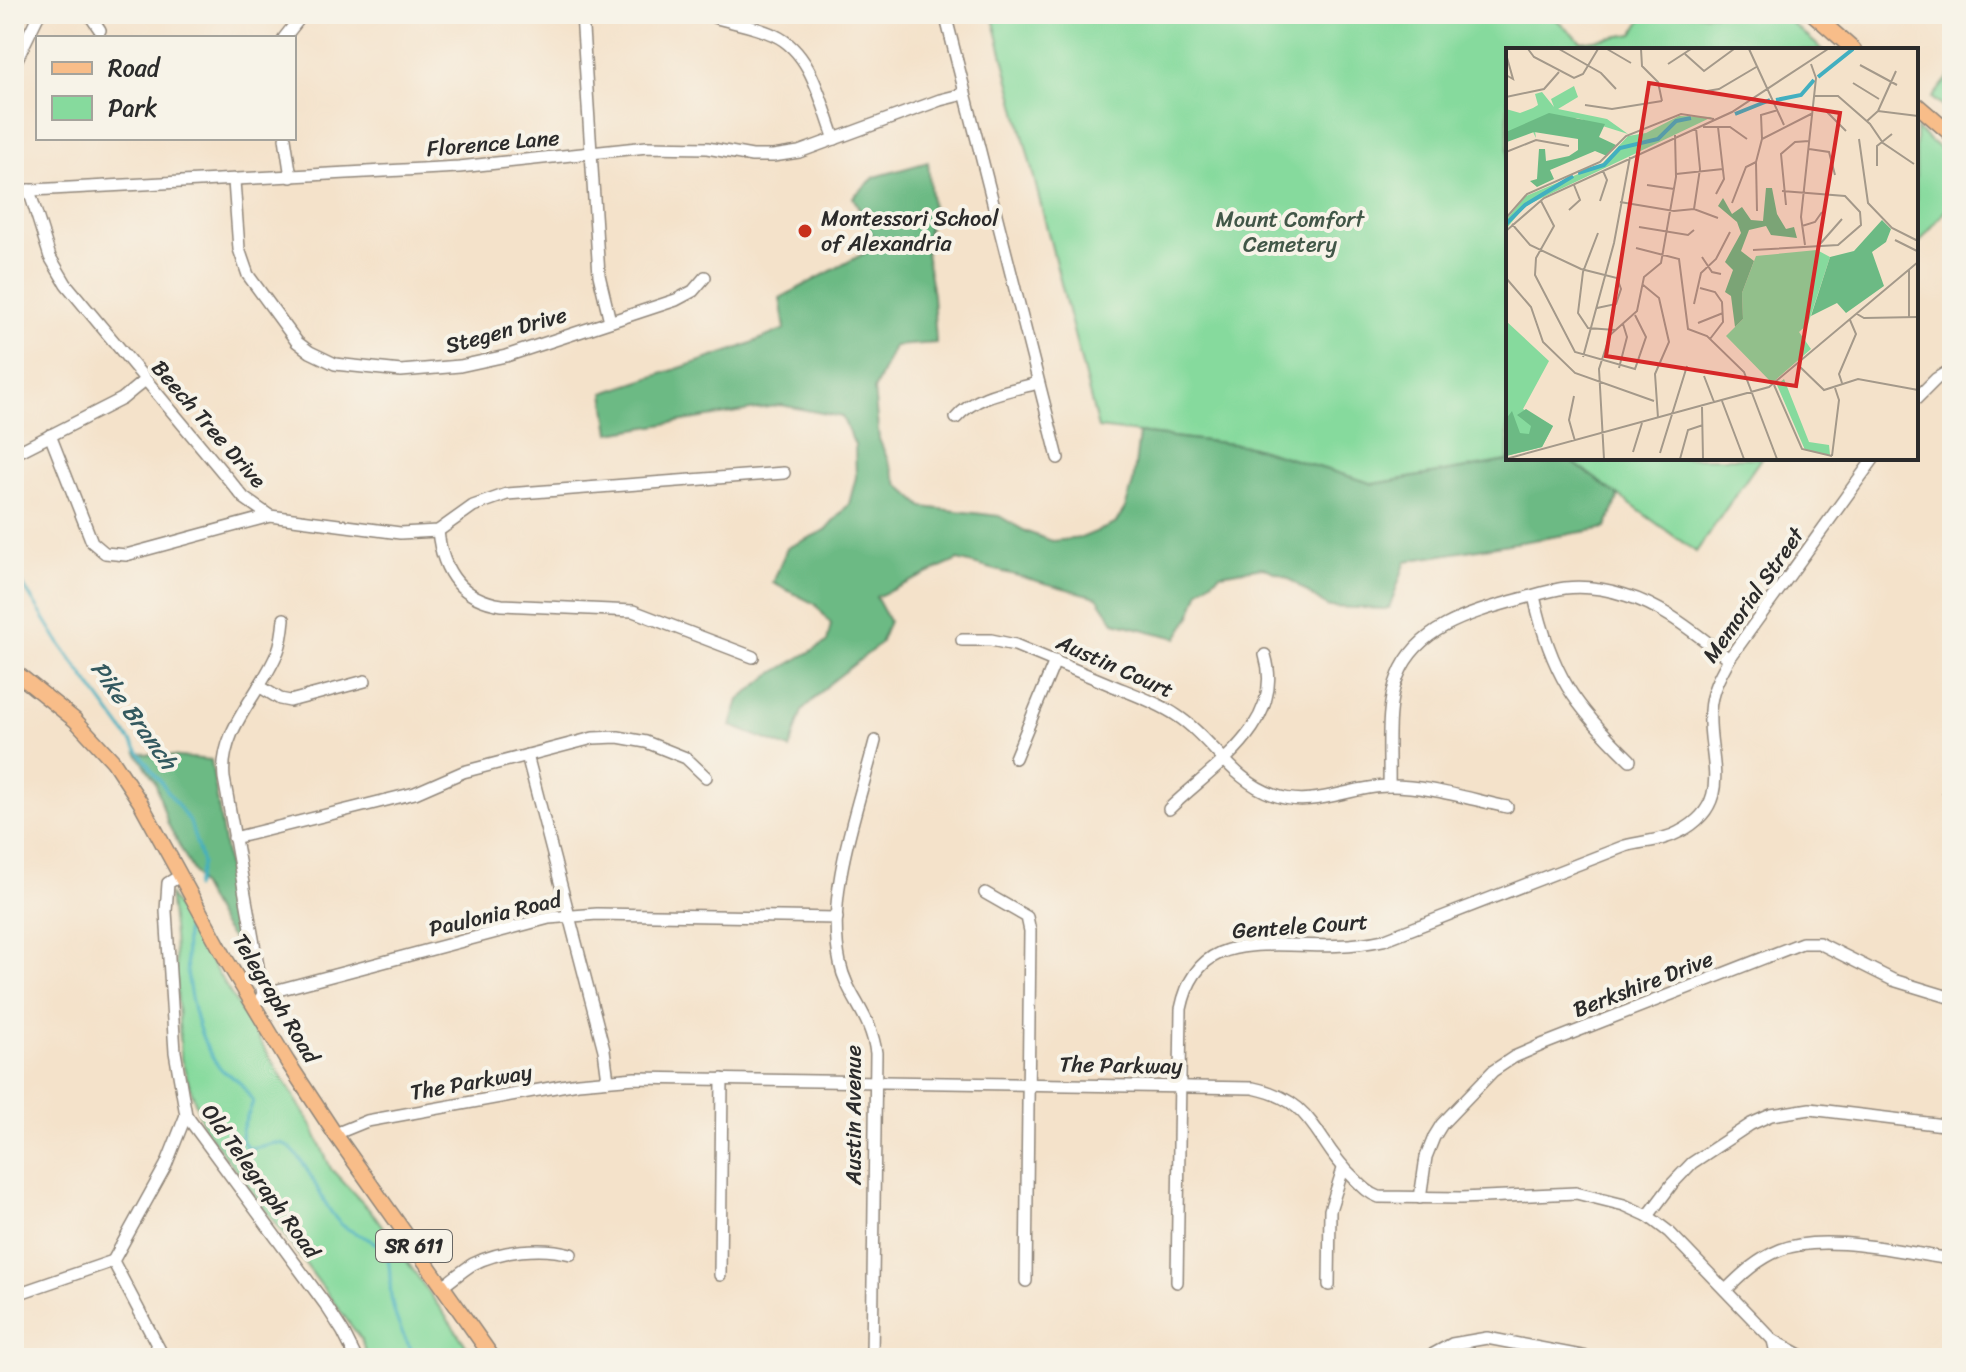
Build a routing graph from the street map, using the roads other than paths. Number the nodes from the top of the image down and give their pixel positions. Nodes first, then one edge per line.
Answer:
1 (39, 14) edge
2 (89, 14) edge
3 (303, 14) edge
4 (582, 14) edge
5 (945, 14) edge
6 (1814, 14) edge
7 (714, 17) dead end
8 (100, 30) dead end
9 (286, 36) edge
10 (1852, 48) edge
11 (14, 65) edge
12 (964, 94) junction
13 (1918, 106) edge
14 (1952, 135) edge
15 (835, 139) junction
16 (285, 140) edge
17 (590, 154) junction
18 (291, 177) junction
19 (234, 181) junction
20 (29, 190) junction
21 (14, 191) edge
22 (705, 277) dead end
23 (610, 321) junction
24 (1952, 369) edge
25 (145, 380) junction
26 (1038, 383) junction
27 (1918, 397) edge
28 (956, 418) dead end
29 (50, 435) junction
30 (14, 454) edge
31 (1058, 458) dead end
32 (1873, 460) edge
33 (784, 473) dead end
34 (270, 516) junction
35 (438, 531) junction
36 (1534, 596) junction
37 (284, 619) dead end
38 (962, 640) dead end
39 (1265, 655) dead end
40 (753, 657) dead end
41 (1729, 659) junction
42 (1055, 661) junction
43 (14, 671) edge
44 (365, 681) dead end
45 (259, 686) junction
46 (875, 741) dead end
47 (527, 755) junction
48 (1015, 758) dead end
49 (1223, 760) junction
50 (1630, 760) dead end
51 (706, 777) dead end
52 (1389, 786) junction
53 (1507, 807) dead end
54 (1169, 809) dead end
55 (1702, 815) joint
56 (234, 838) junction
57 (180, 876) junction
58 (985, 893) dead end
59 (569, 917) junction
60 (837, 918) junction
61 (1952, 998) edge
62 (260, 1000) junction
63 (722, 1079) junction
64 (608, 1080) junction
65 (876, 1081) junction
66 (1029, 1084) junction
67 (1181, 1086) junction
68 (186, 1115) junction
69 (1952, 1126) edge
70 (335, 1134) junction
71 (1343, 1169) junction
72 (1420, 1198) junction
73 (1648, 1216) junction
74 (571, 1254) dead end
75 (1952, 1259) edge
76 (113, 1261) junction
77 (720, 1275) dead end
78 (1026, 1281) dead end
79 (1177, 1282) dead end
80 (1329, 1285) dead end
81 (443, 1286) junction
82 (1726, 1290) junction
83 (14, 1295) edge
84 (1773, 1340) junction
85 (164, 1358) edge
86 (356, 1358) edge
87 (493, 1358) edge
88 (872, 1358) edge
89 (1426, 1358) edge
90 (1592, 1358) edge
91 (1777, 1358) edge
92 (1806, 1358) edge

1 - 11 street
2 - 8 street
3 - 9 street
4 - 17 street
5 - 12 street
6 - 10 main road
7 - 15 street
12 - 15 street, Florence Lane
12 - 26 street
13 - 14 main road
15 - 17 street, Florence Lane
16 - 18 street
17 - 18 street, Florence Lane
17 - 23 street
18 - 19 street, Florence Lane
19 - 20 street, Florence Lane
19 - 23 street, Stegen Drive
20 - 21 street, Florence Lane
20 - 25 street, Beech Tree Drive
22 - 23 street, Stegen Drive
24 - 27 street
25 - 29 street
25 - 34 street, Beech Tree Drive
26 - 28 street
26 - 31 street
29 - 30 street
29 - 34 street
32 - 41 street, Memorial Street
33 - 35 street
34 - 35 street, Beech Tree Drive
35 - 40 street
36 - 41 street
36 - 50 street
36 - 52 street
37 - 45 street
38 - 42 street, Austin Court
39 - 49 street
41 - 55 street, Memorial Street
42 - 48 street
42 - 49 street, Austin Court
43 - 57 main road, Telegraph Road / SR 611
44 - 45 street
45 - 56 street
46 - 60 street, Austin Avenue
47 - 51 street
47 - 56 street
47 - 59 street
49 - 52 street, Austin Court
49 - 54 street
52 - 53 street, Austin Court
55 - 67 street, Gentele Court
56 - 62 street
57 - 62 main road, Telegraph Road / SR 611
57 - 68 street, Old Telegraph Road
58 - 66 street
59 - 60 street, Paulonia Road
59 - 62 street, Paulonia Road
59 - 64 street
60 - 65 street, Austin Avenue
61 - 72 street, Berkshire Drive
62 - 70 main road, Telegraph Road / SR 611
63 - 64 street, The Parkway
63 - 65 street, The Parkway
63 - 77 street
64 - 70 street, The Parkway
65 - 66 street, The Parkway
65 - 88 street, Austin Avenue
66 - 67 street, The Parkway
66 - 78 street
67 - 71 street, The Parkway
67 - 79 street, Gentele Court
68 - 76 street
68 - 86 street, Old Telegraph Road
69 - 73 street
70 - 81 main road, Telegraph Road / SR 611
71 - 72 street, The Parkway
71 - 80 street
72 - 73 street, The Parkway
73 - 82 street, The Parkway
74 - 81 street
75 - 82 street
76 - 83 street
76 - 85 street
81 - 87 main road, Telegraph Road / SR 611
82 - 84 street, The Parkway
84 - 91 street
84 - 92 street, The Parkway
89 - 90 street

